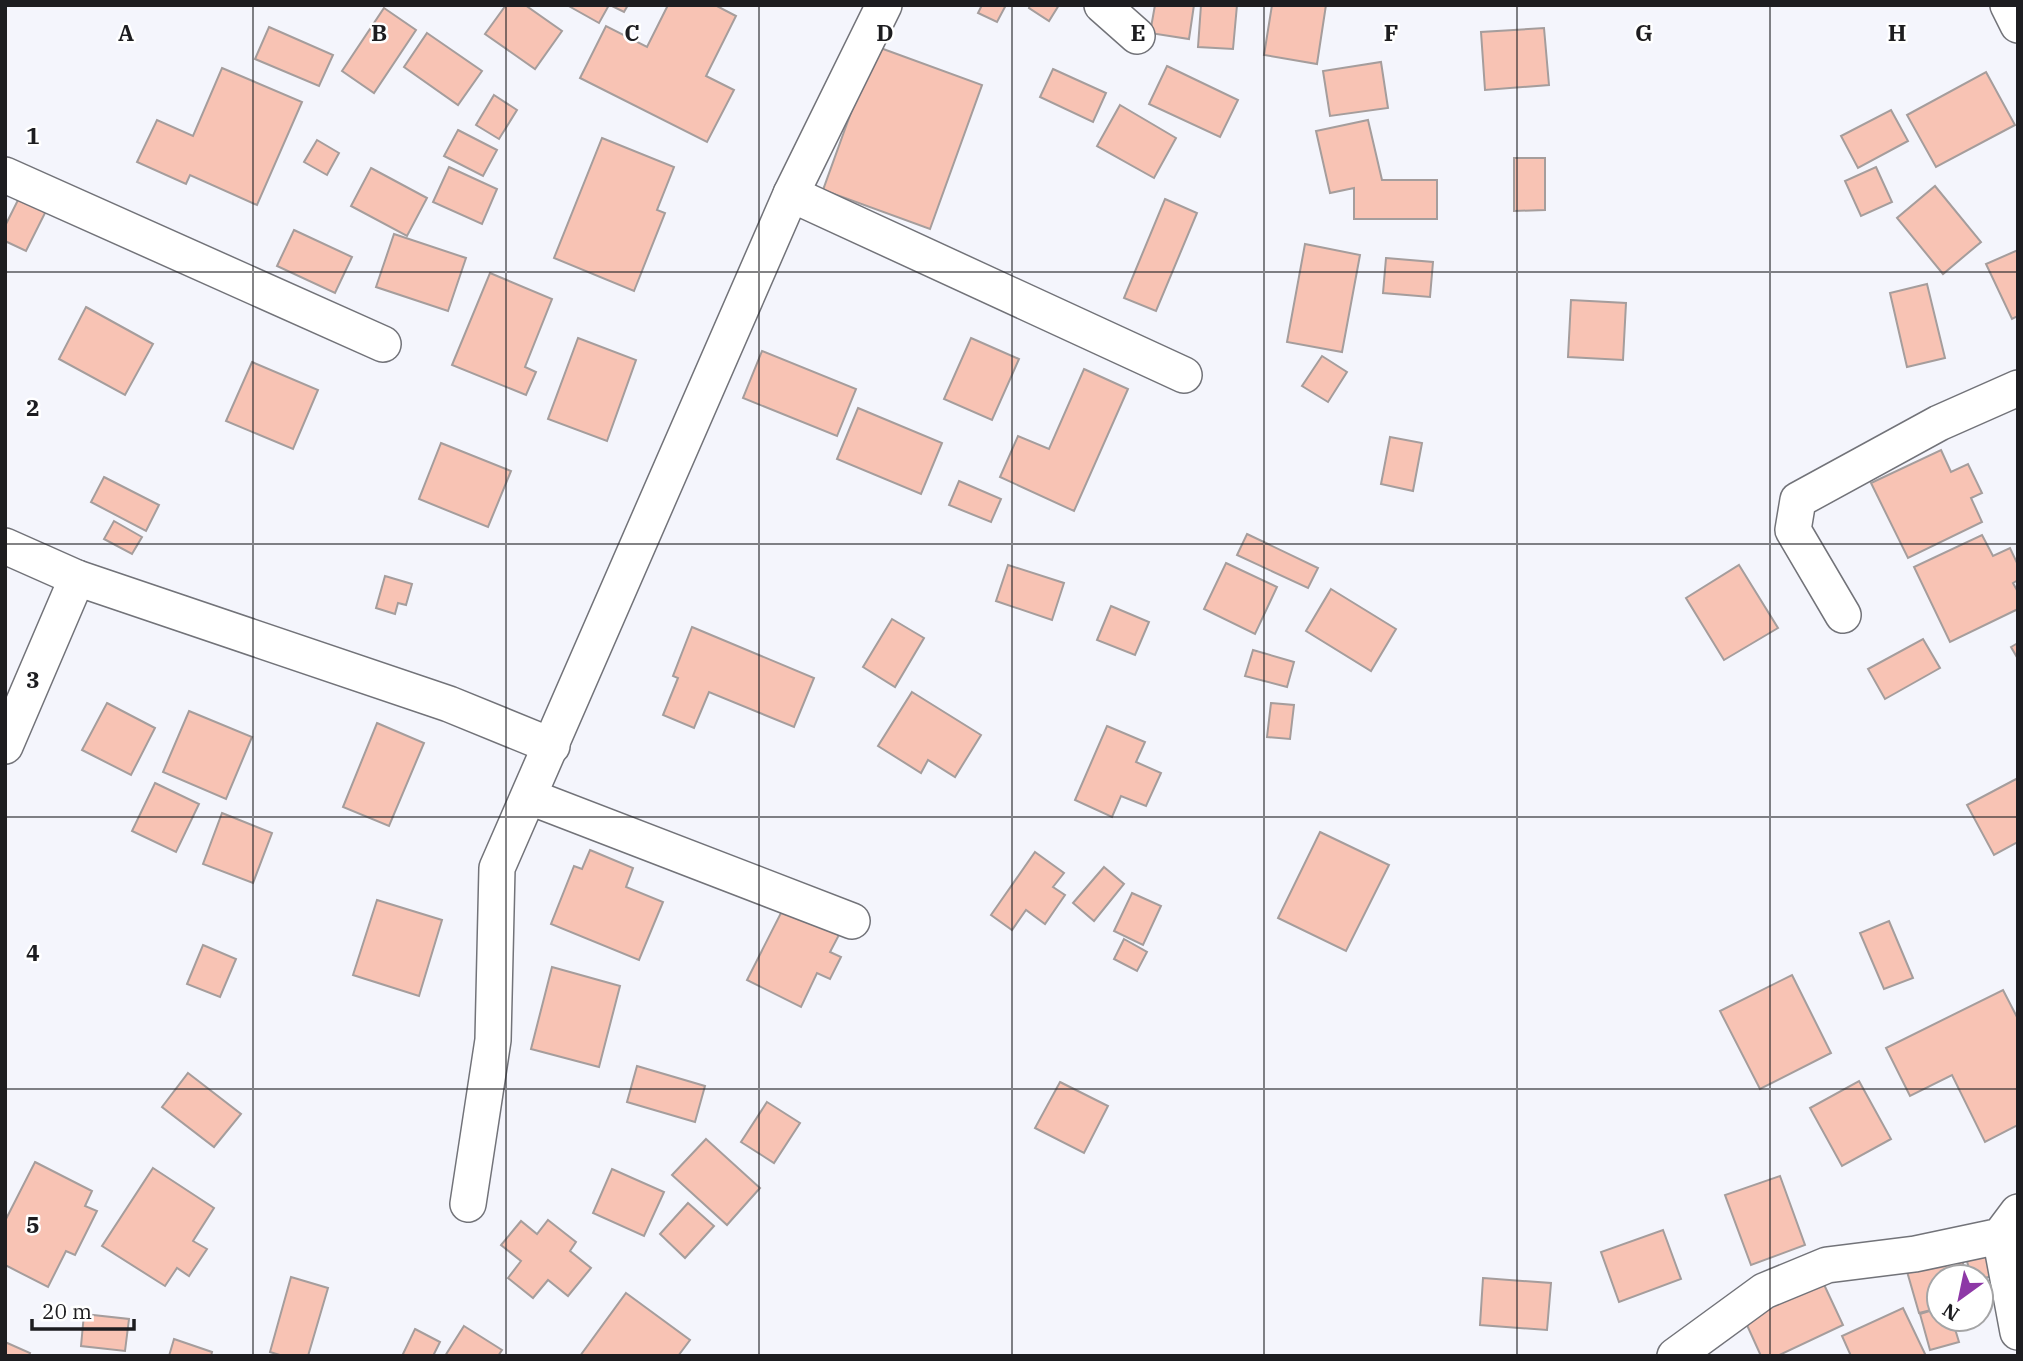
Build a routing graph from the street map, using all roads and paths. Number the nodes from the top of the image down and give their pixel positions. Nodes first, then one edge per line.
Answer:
1 (884, 5) edge
2 (1102, 5) edge
3 (2008, 5) edge
4 (2018, 25) edge
5 (1137, 36) dead end
6 (5, 175) edge
7 (791, 194) junction
8 (383, 344) dead end
9 (1184, 375) dead end
10 (2018, 388) edge
11 (5, 546) edge
12 (78, 578) junction
13 (1843, 615) dead end
14 (5, 746) edge
15 (552, 746) junction
16 (530, 797) junction
17 (852, 921) dead end
18 (468, 1204) dead end
19 (2009, 1224) edge
20 (2018, 1332) edge
21 (1675, 1356) edge

1 - 7 street
2 - 5 street
3 - 4 street
6 - 8 street
7 - 9 street
7 - 15 street
10 - 13 street
11 - 12 street
12 - 14 street
12 - 15 street
15 - 16 street
16 - 17 street
16 - 18 street
19 - 20 street
19 - 21 street

